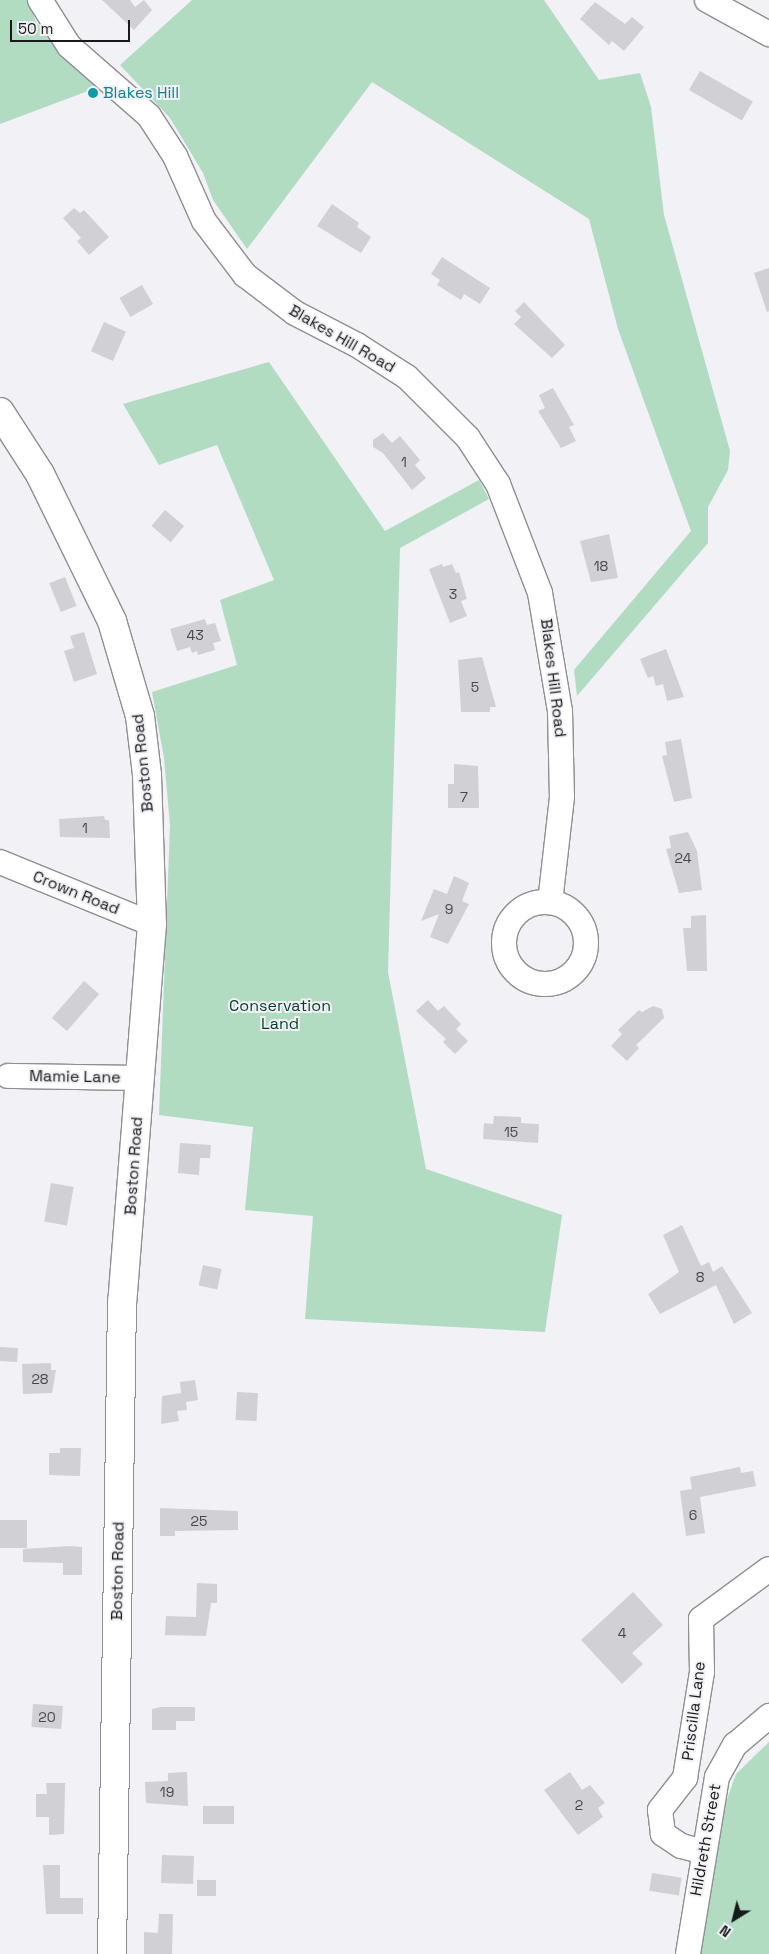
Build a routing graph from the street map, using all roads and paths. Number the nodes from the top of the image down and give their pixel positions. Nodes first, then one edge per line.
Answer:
1 (40, 0) edge
2 (707, 0) edge
3 (769, 34) edge
4 (0, 412) edge
5 (0, 862) edge
6 (550, 902) dead end
7 (152, 924) junction
8 (8, 1076) dead end
9 (141, 1078) junction
10 (769, 1568) edge
11 (769, 1716) edge
12 (704, 1852) junction
13 (112, 1954) edge
14 (688, 1954) edge

1 - 6 street, Blakes Hill Road
2 - 3 street
4 - 7 main road, Boston Road
5 - 7 street, Crown Road
7 - 9 main road, Boston Road
8 - 9 street, Mamie Lane
9 - 13 main road, Boston Road
10 - 12 street, Priscilla Lane
11 - 12 street, Hildreth Street
12 - 14 street, Hildreth Street

